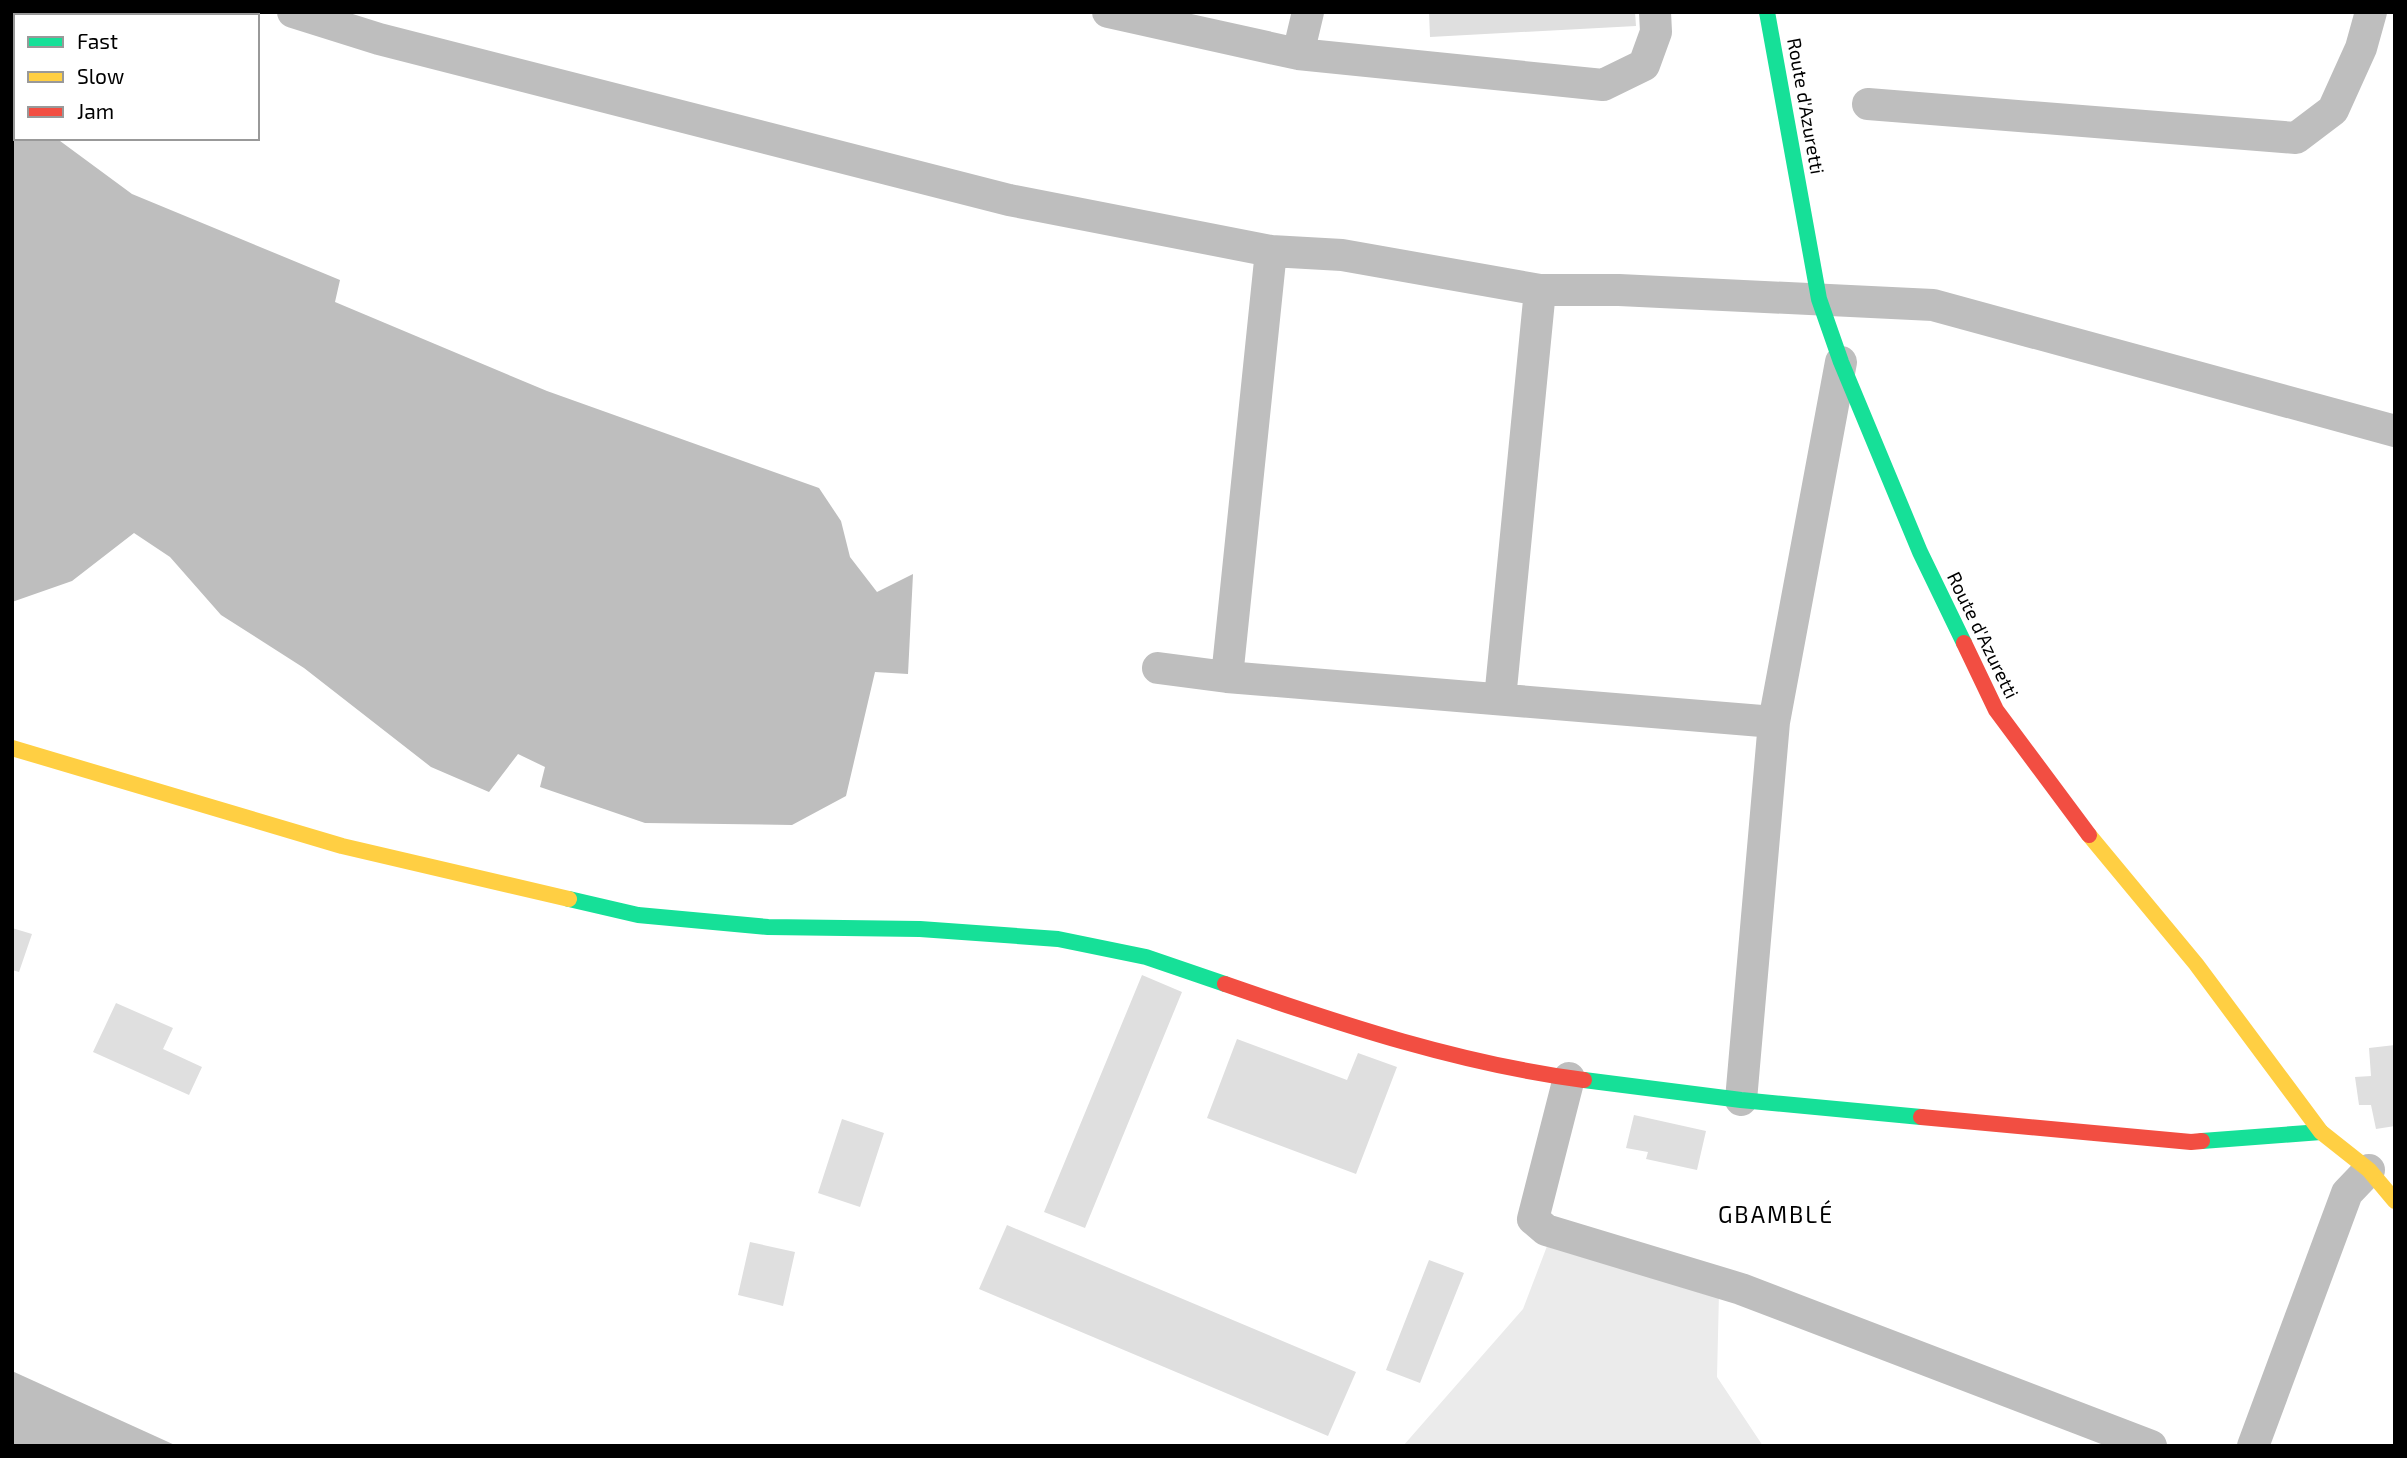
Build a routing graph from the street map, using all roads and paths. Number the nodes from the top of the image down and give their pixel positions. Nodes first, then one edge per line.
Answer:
1 (293, 12) edge
2 (1108, 12) edge
3 (1308, 12) edge
4 (1655, 12) edge
5 (1768, 12) edge
6 (2371, 12) edge
7 (1298, 54) junction
8 (1868, 104) dead end
9 (1271, 251) junction
10 (1540, 290) junction
11 (1819, 299) junction
12 (1841, 362) junction
13 (2395, 431) edge
14 (1158, 667) dead end
15 (1227, 677) junction
16 (1500, 699) junction
17 (1774, 722) junction
18 (12, 748) edge
19 (1569, 1078) junction
20 (1741, 1100) junction
21 (2322, 1132) junction
22 (2369, 1170) junction
23 (2395, 1201) edge
24 (2151, 1446) edge
25 (2253, 1446) edge

1 - 9 street
2 - 7 street
3 - 7 street
4 - 7 street
5 - 11 street, Route d'Azuretti
6 - 8 street
9 - 10 street
9 - 15 street
10 - 11 street
10 - 16 street
11 - 12 street, Route d'Azuretti
11 - 13 street
12 - 17 street
12 - 21 street, Route d'Azuretti
14 - 15 street
15 - 16 street
16 - 17 street
17 - 20 street
18 - 19 street
19 - 20 street
19 - 24 street
20 - 21 street
21 - 22 street, Route d'Azuretti
22 - 23 street, Route d'Azuretti
22 - 25 street

